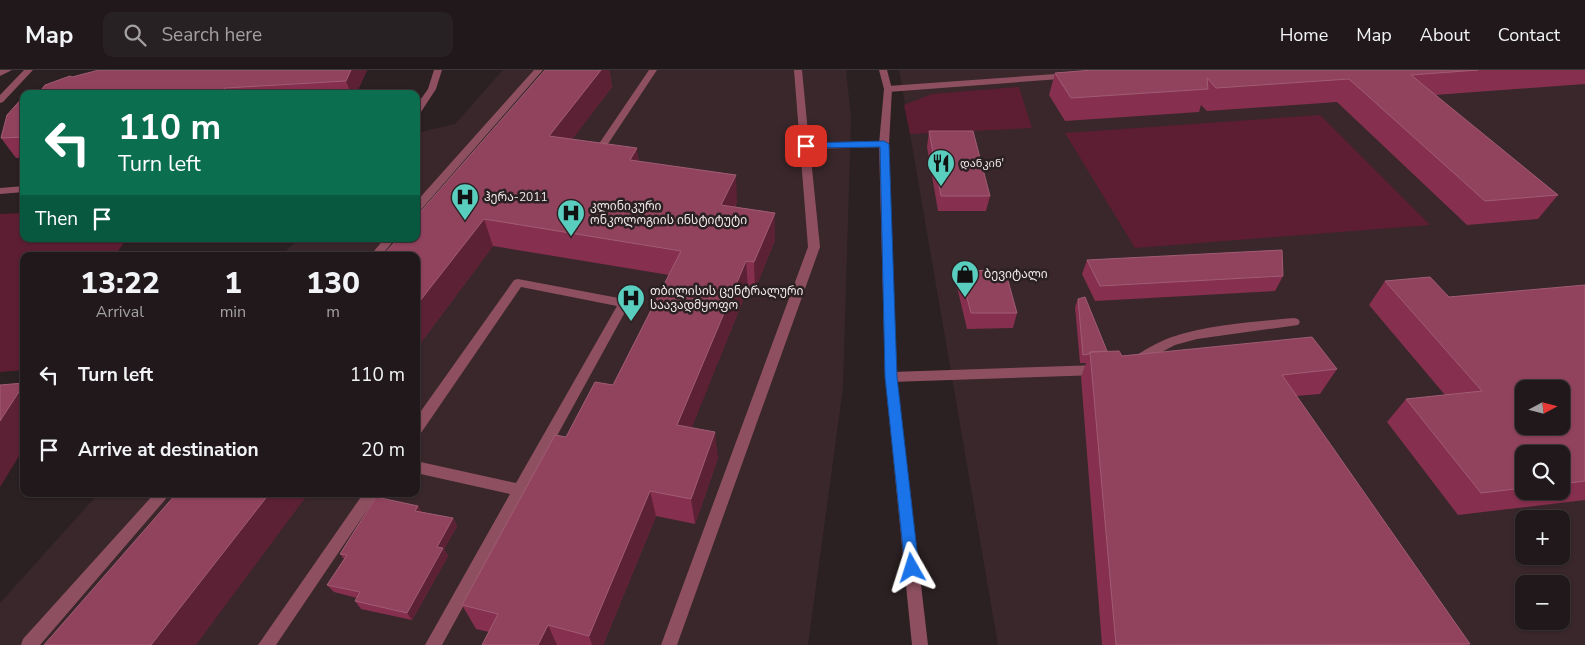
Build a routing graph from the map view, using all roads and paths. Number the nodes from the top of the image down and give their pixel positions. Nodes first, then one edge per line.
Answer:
1 (8, 70) edge
2 (29, 70) edge
3 (438, 70) edge
4 (539, 70) edge
5 (653, 70) edge
6 (798, 70) edge
7 (883, 70) edge
8 (0, 73) edge
9 (1080, 75) edge
10 (888, 89) junction
11 (0, 100) edge
12 (420, 107) edge
13 (884, 144) junction
14 (806, 146) junction
15 (592, 162) edge
16 (442, 178) junction
17 (20, 189) edge
18 (0, 191) edge
19 (446, 195) edge
20 (420, 204) edge
21 (389, 242) edge
22 (378, 252) edge
23 (1294, 322) dead end
24 (891, 377) junction
25 (420, 423) edge
26 (420, 468) edge
27 (520, 490) junction
28 (160, 497) edge
29 (369, 497) edge
30 (29, 645) edge
31 (266, 645) edge
32 (433, 645) edge
33 (670, 645) edge
34 (920, 645) edge

1 - 8 street
2 - 11 street
3 - 12 street
4 - 16 street
5 - 15 street
6 - 14 street
7 - 10 street
9 - 10 street
10 - 13 street
13 - 14 street
13 - 24 street
14 - 33 street
16 - 19 street
16 - 20 street
17 - 18 street
21 - 22 street
23 - 24 street
24 - 34 street
25 - 27 street
26 - 27 street
27 - 32 street
28 - 30 street
29 - 31 street

